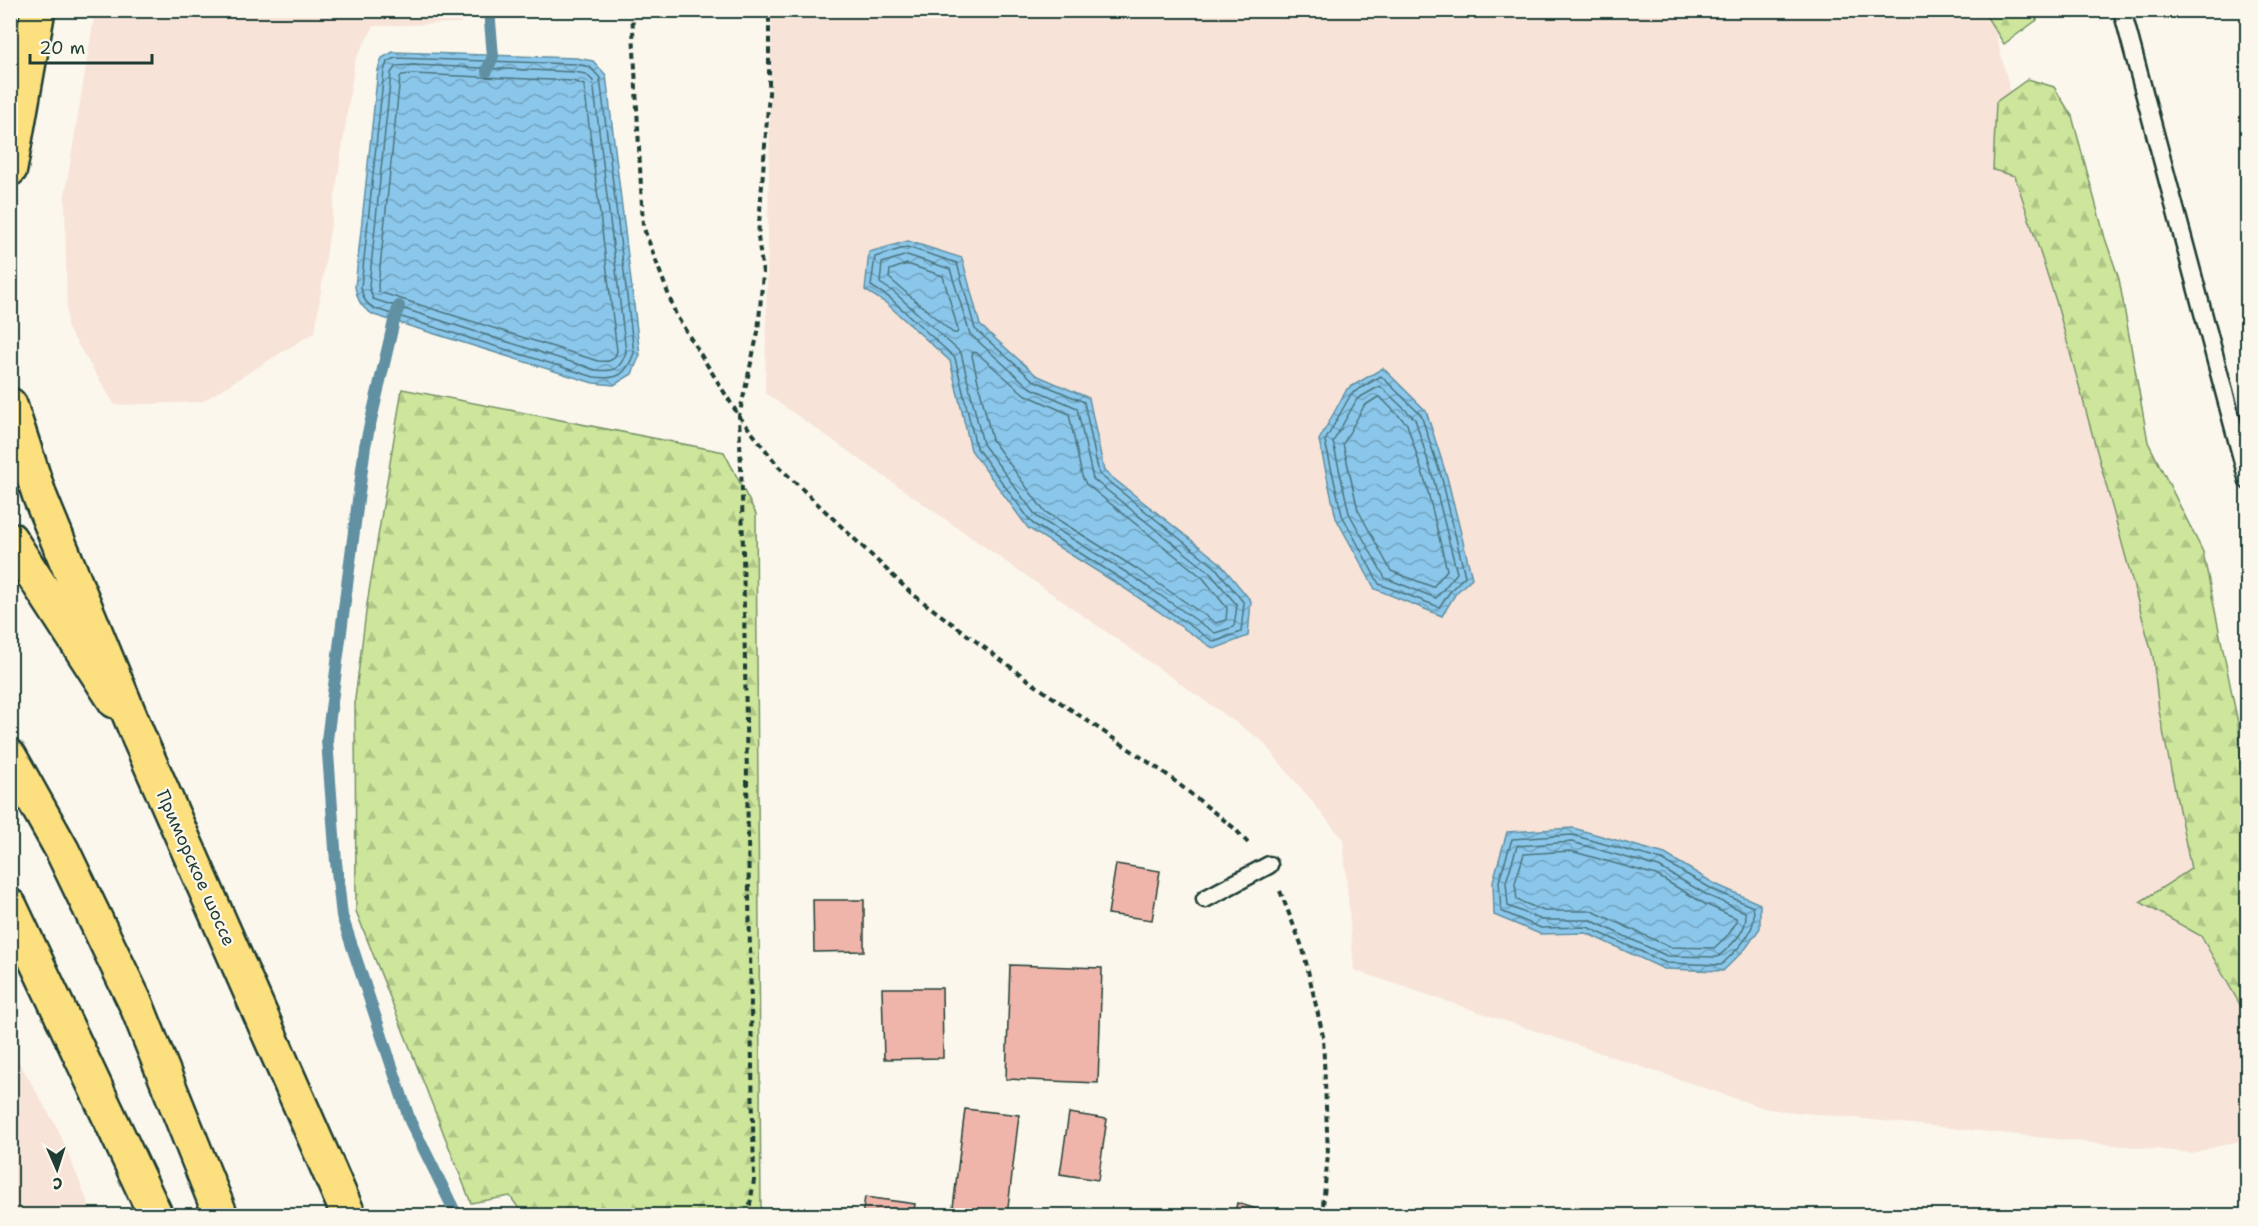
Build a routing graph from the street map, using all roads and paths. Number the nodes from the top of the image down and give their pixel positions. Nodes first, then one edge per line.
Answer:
1 (38, 10) edge
2 (632, 10) edge
3 (769, 10) edge
4 (2122, 10) edge
5 (10, 169) edge
6 (10, 405) edge
7 (739, 416) junction
8 (2247, 481) edge
9 (10, 539) edge
10 (139, 738) junction
11 (10, 757) edge
12 (1269, 865) junction
13 (1205, 899) dead end
14 (10, 906) edge
15 (156, 1215) edge
16 (221, 1215) edge
17 (349, 1215) edge
18 (748, 1215) edge
19 (1322, 1215) edge

1 - 5 main road
2 - 7 path
3 - 7 path
4 - 8 lane
6 - 10 main road
7 - 12 path
7 - 18 path
9 - 10 main road, Приморское шоссе
10 - 17 main road, Приморское шоссе
11 - 16 main road
12 - 13 lane
12 - 19 path
14 - 15 main road

